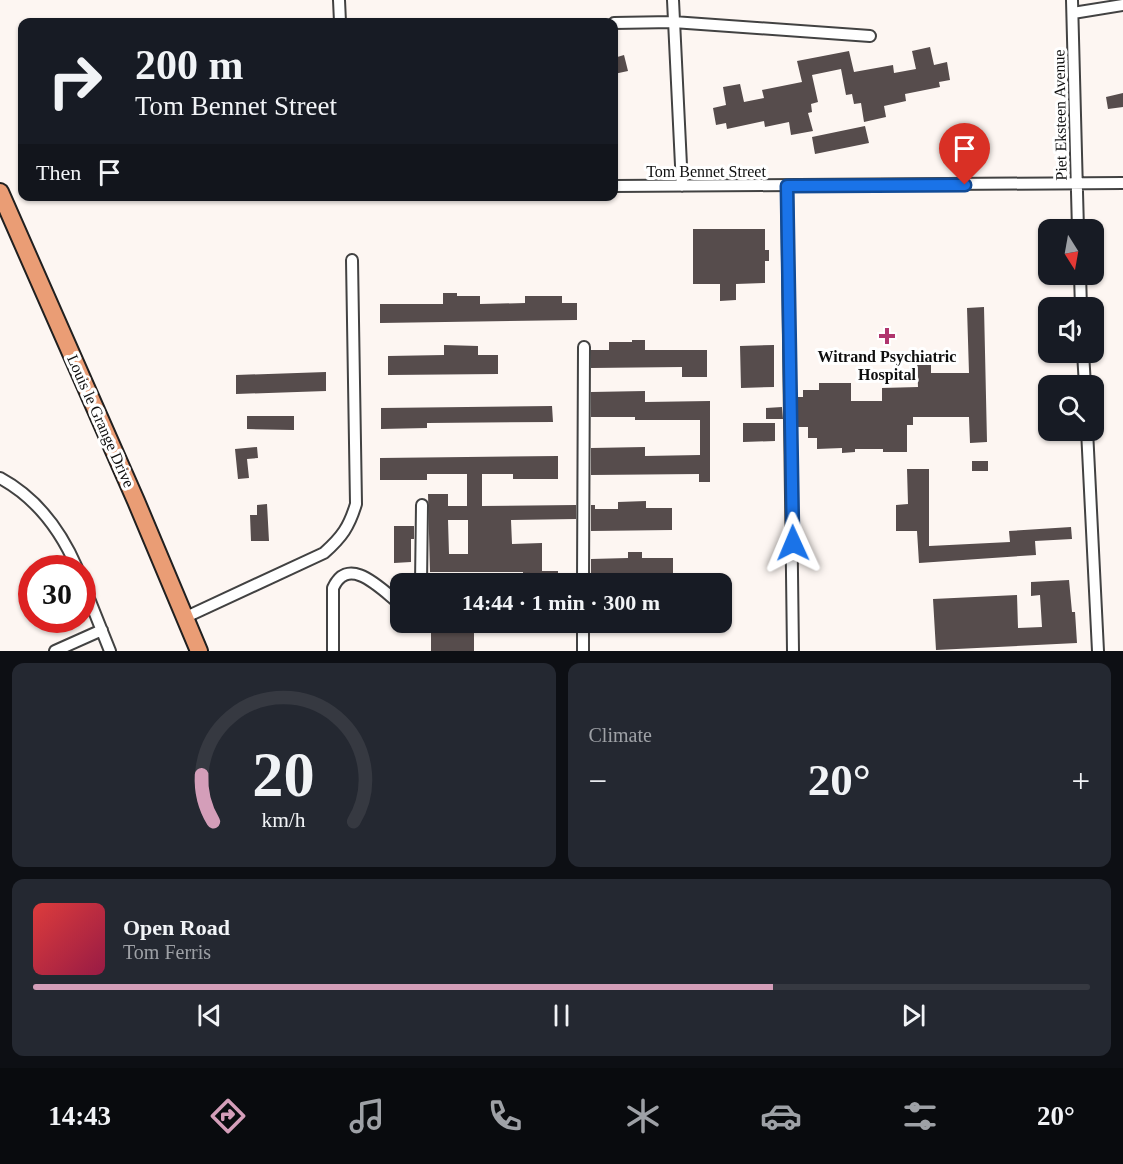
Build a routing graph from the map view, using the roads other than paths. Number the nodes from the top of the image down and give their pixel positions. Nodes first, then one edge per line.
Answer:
1 (339, 0) edge
2 (673, 0) edge
3 (1072, 0) edge
4 (1123, 5) edge
5 (1073, 13) junction
6 (340, 18) edge
7 (673, 22) junction
8 (618, 23) edge
9 (870, 36) dead end
10 (1123, 183) edge
11 (1076, 184) junction
12 (618, 186) edge
13 (682, 186) junction
14 (787, 186) junction
15 (0, 192) edge
16 (1078, 219) edge
17 (352, 260) dead end
18 (584, 347) dead end
19 (1088, 441) edge
20 (0, 478) edge
21 (422, 505) dead end
22 (71, 555) edge
23 (421, 573) edge
24 (583, 573) edge
25 (390, 596) edge
26 (96, 615) edge
27 (184, 618) junction
28 (102, 630) junction
29 (583, 633) edge
30 (55, 651) edge
31 (110, 651) edge
32 (199, 651) edge
33 (333, 651) edge
34 (583, 651) edge
35 (793, 651) edge
36 (1098, 651) edge

1 - 6 street
2 - 7 street
3 - 5 street, Piet Eksteen Avenue
4 - 5 street
5 - 11 street, Piet Eksteen Avenue
7 - 8 street
7 - 9 street
7 - 13 street
10 - 11 street, Tom Bennet Street
11 - 14 street, Tom Bennet Street
11 - 16 street, Piet Eksteen Avenue
12 - 13 street, Tom Bennet Street
13 - 14 street, Tom Bennet Street
14 - 35 street
15 - 27 main road, Louis le Grange Drive
17 - 27 street
18 - 24 street
19 - 36 street
20 - 22 street
21 - 23 street
25 - 33 street
26 - 28 street
27 - 32 main road, Louis le Grange Drive
28 - 30 street
28 - 31 street
29 - 34 street

